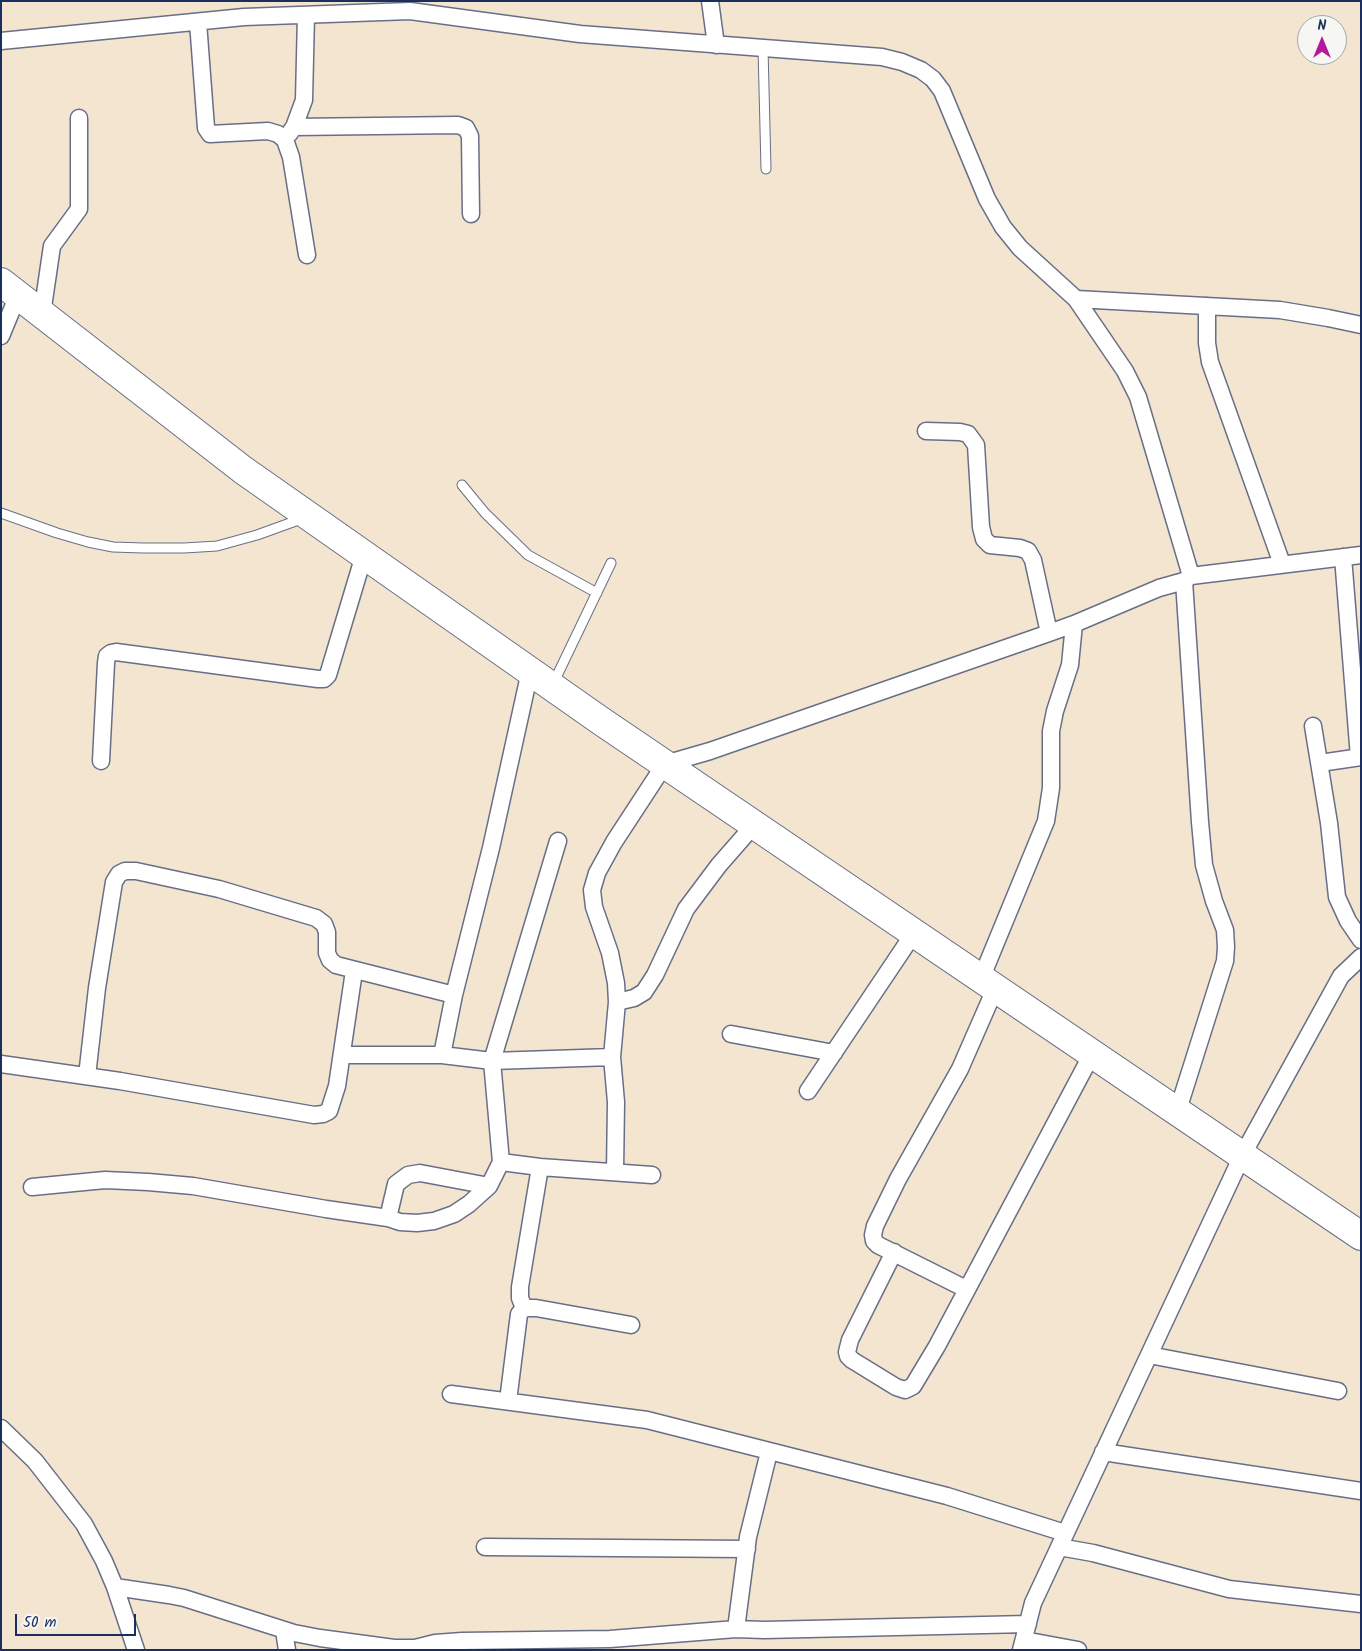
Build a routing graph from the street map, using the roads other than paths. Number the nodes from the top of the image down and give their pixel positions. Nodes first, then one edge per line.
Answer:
1 (710, 1) edge
2 (417, 6) edge
3 (306, 15) junction
4 (198, 22) junction
5 (1, 41) edge
6 (716, 45) junction
7 (763, 48) junction
8 (79, 118) dead end
9 (290, 133) junction
10 (766, 169) dead end
11 (470, 214) dead end
12 (307, 255) dead end
13 (10, 289) edge
14 (1076, 299) junction
15 (1207, 306) junction
16 (42, 314) junction
17 (1361, 326) edge
18 (1, 336) edge
19 (926, 431) dead end
20 (462, 485) dead end
21 (1, 513) edge
22 (308, 516) junction
23 (364, 555) junction
24 (1361, 555) edge
25 (1344, 557) junction
26 (612, 562) dead end
27 (1282, 564) junction
28 (1188, 578) junction
29 (597, 593) junction
30 (1074, 624) junction
31 (1049, 633) junction
32 (530, 671) junction
33 (552, 686) junction
34 (1313, 726) dead end
35 (1360, 757) edge
36 (101, 761) dead end
37 (1320, 763) junction
38 (665, 764) junction
39 (754, 824) junction
40 (558, 841) dead end
41 (914, 933) junction
42 (1361, 940) edge
43 (1361, 958) edge
44 (354, 971) junction
45 (988, 984) junction
46 (454, 995) junction
47 (617, 1002) junction
48 (731, 1034) dead end
49 (834, 1053) junction
50 (1092, 1054) junction
51 (342, 1055) junction
52 (442, 1055) junction
53 (612, 1057) junction
54 (492, 1061) junction
55 (1, 1064) edge
56 (87, 1076) junction
57 (808, 1091) dead end
58 (1178, 1112) junction
59 (1242, 1156) junction
60 (501, 1162) junction
61 (540, 1167) junction
62 (615, 1172) junction
63 (652, 1175) dead end
64 (489, 1186) junction
65 (32, 1188) dead end
66 (388, 1218) junction
67 (1361, 1236) edge
68 (894, 1252) junction
69 (966, 1289) junction
70 (524, 1308) junction
71 (631, 1325) dead end
72 (1149, 1356) junction
73 (1338, 1391) dead end
74 (451, 1394) dead end
75 (508, 1401) junction
76 (1, 1428) edge
77 (769, 1452) junction
78 (1103, 1452) junction
79 (1361, 1491) edge
80 (1062, 1540) junction
81 (485, 1547) dead end
82 (747, 1549) junction
83 (115, 1587) junction
84 (1361, 1604) edge
85 (736, 1629) junction
86 (284, 1630) junction
87 (1024, 1638) edge
88 (597, 1644) edge
89 (136, 1650) edge
90 (287, 1650) edge
91 (1078, 1650) edge

1 - 6 street
2 - 3 street
2 - 6 street
3 - 4 street
3 - 9 street
4 - 5 street
4 - 9 street
6 - 7 street
7 - 10 lane
7 - 14 street
8 - 16 street
9 - 11 street
9 - 12 street
13 - 16 highway
13 - 18 street
14 - 15 street
14 - 28 street
15 - 17 street
15 - 27 street
16 - 22 highway
19 - 31 street
20 - 29 lane
21 - 22 lane
22 - 23 highway
23 - 32 highway
23 - 36 street
24 - 25 street
25 - 27 street
25 - 35 street
26 - 29 lane
27 - 28 street
28 - 30 street
28 - 58 street
29 - 33 lane
30 - 31 street
30 - 45 street
31 - 38 street
32 - 33 highway
32 - 46 street
33 - 38 highway
34 - 37 street
35 - 37 street
37 - 42 street
38 - 39 highway
38 - 47 street
39 - 41 highway
39 - 47 street
40 - 54 street
41 - 45 highway
41 - 49 street
43 - 59 street
44 - 46 street
44 - 51 street
44 - 56 street
45 - 50 highway
45 - 68 street
46 - 52 street
47 - 53 street
48 - 49 street
49 - 57 street
50 - 58 highway
50 - 69 street
51 - 52 street
51 - 56 street
52 - 54 street
53 - 54 street
53 - 62 street
54 - 60 street
55 - 56 street
58 - 59 highway
59 - 67 highway
59 - 72 street
60 - 61 street
60 - 64 street
61 - 62 street
61 - 70 street
62 - 63 street
64 - 66 street
64 - 66 street
65 - 66 street
68 - 69 street
68 - 69 street
70 - 71 street
70 - 75 street
72 - 73 street
72 - 78 street
74 - 75 street
75 - 77 street
76 - 83 street
77 - 80 street
77 - 82 street
78 - 79 street
78 - 80 street
80 - 84 street
80 - 87 street
81 - 82 street
82 - 85 street
83 - 86 street
83 - 89 street
85 - 87 street
85 - 88 street
86 - 88 street
86 - 90 street
87 - 91 street

